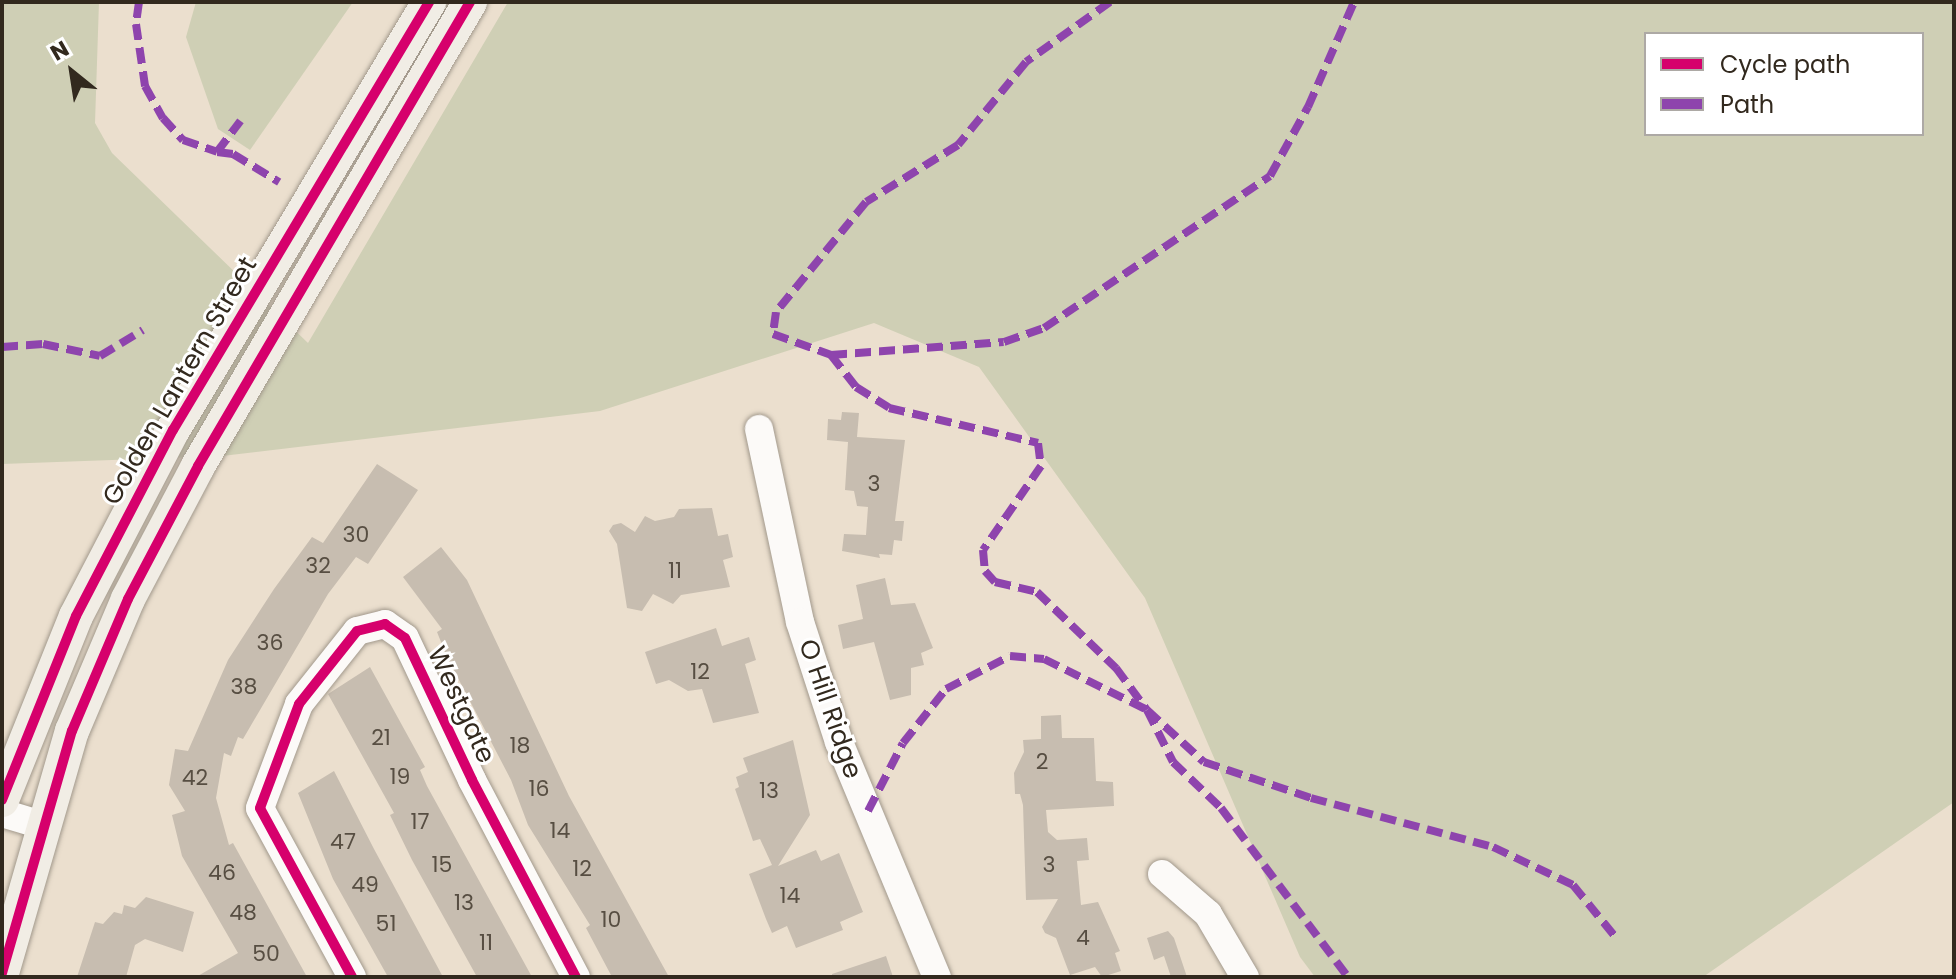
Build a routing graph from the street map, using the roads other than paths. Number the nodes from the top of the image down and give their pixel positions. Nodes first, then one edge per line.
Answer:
1 (429, 2) edge
2 (470, 2) edge
3 (759, 429) dead end
4 (2, 800) edge
5 (2, 813) edge
6 (42, 825) junction
7 (1162, 874) dead end
8 (2, 973) edge
9 (352, 977) edge
10 (576, 977) edge
11 (937, 977) edge
12 (1245, 977) edge

1 - 4 main road, Golden Lantern Street
2 - 6 main road
3 - 11 street, O Hill Ridge
5 - 6 street
6 - 8 main road
7 - 12 street
9 - 10 street, Westgate

